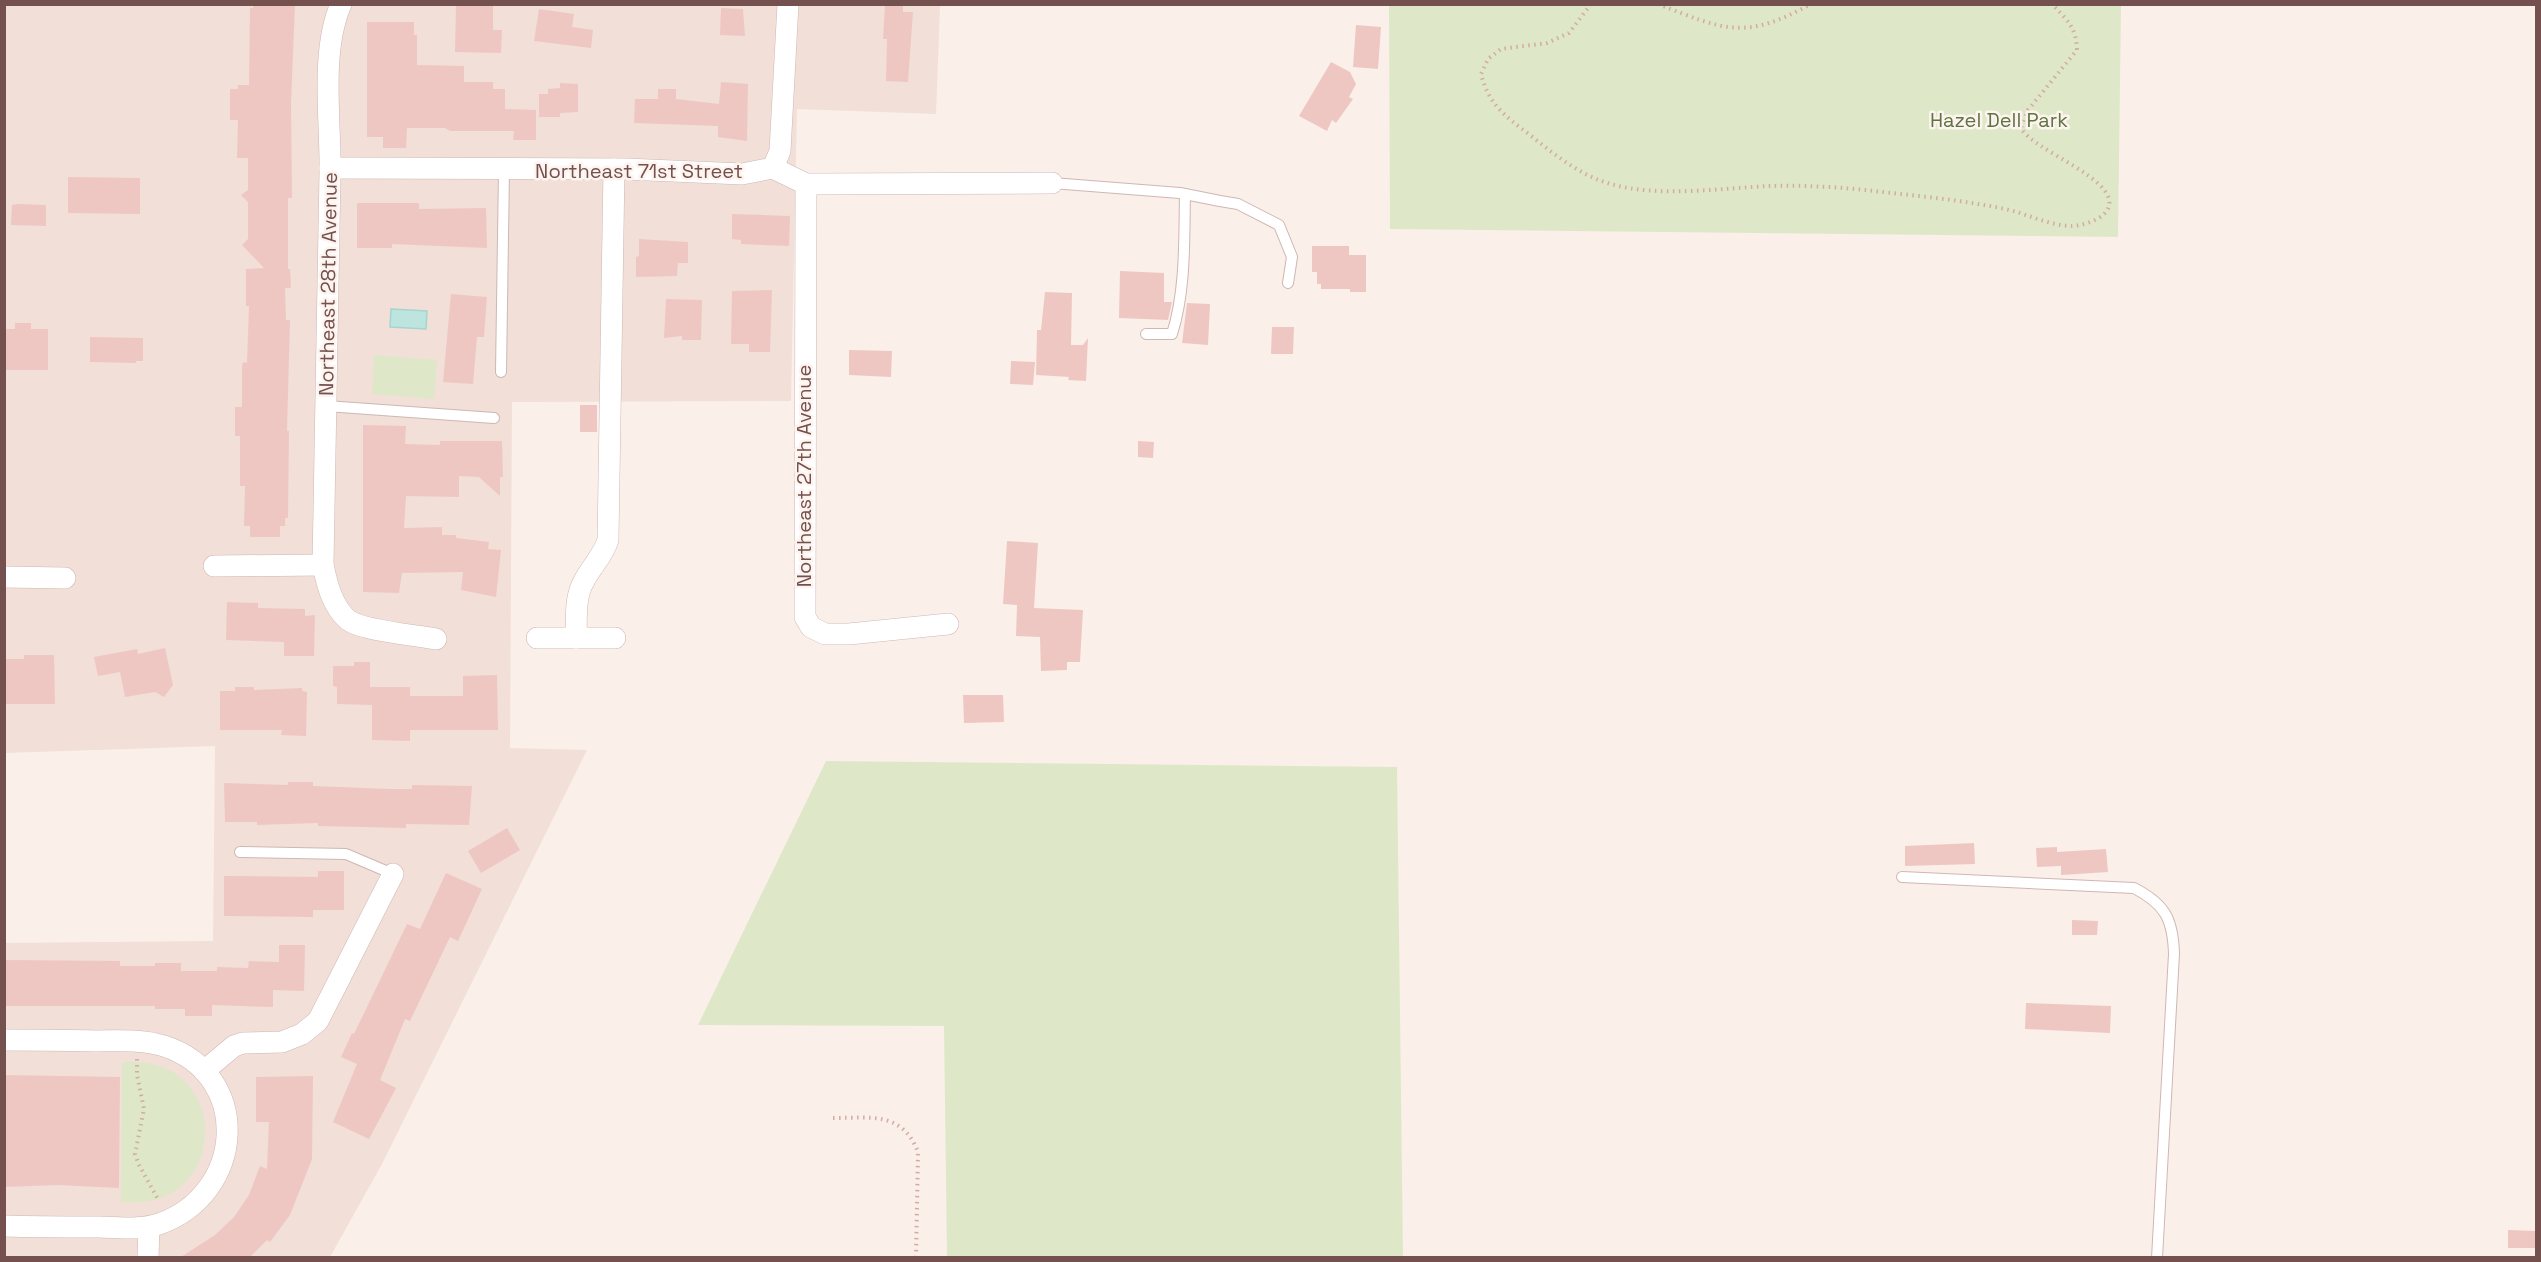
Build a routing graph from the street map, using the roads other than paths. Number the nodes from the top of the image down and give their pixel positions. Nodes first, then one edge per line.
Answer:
1 (341, 4) edge
2 (788, 4) edge
3 (330, 168) junction
4 (773, 168) junction
5 (614, 169) junction
6 (504, 170) junction
7 (1052, 183) joint
8 (806, 184) junction
9 (1185, 194) junction
10 (1288, 283) dead end
11 (1146, 334) dead end
12 (501, 372) dead end
13 (326, 406) junction
14 (494, 418) dead end
15 (323, 565) junction
16 (214, 566) dead end
17 (4, 577) edge
18 (65, 578) dead end
19 (948, 624) dead end
20 (537, 638) dead end
21 (576, 638) junction
22 (615, 638) dead end
23 (436, 639) dead end
24 (240, 852) dead end
25 (393, 874) joint
26 (1902, 877) dead end
27 (4, 1040) edge
28 (204, 1071) junction
29 (4, 1226) edge
30 (148, 1227) junction
31 (148, 1257) edge
32 (2157, 1257) edge

1 - 3 street, Northeast 28th Avenue
2 - 4 street
3 - 6 street, Northeast 71st Street
3 - 13 street, Northeast 28th Avenue
4 - 5 street, Northeast 71st Street
4 - 8 street
5 - 6 street, Northeast 71st Street
5 - 21 street
6 - 12 lane
7 - 8 street
7 - 9 lane
8 - 19 street, Northeast 27th Avenue
9 - 10 lane
9 - 11 lane
13 - 14 lane
13 - 15 street, Northeast 28th Avenue
15 - 16 street
15 - 23 street, Northeast 28th Avenue
17 - 18 street
20 - 21 street
21 - 22 street
24 - 25 lane
25 - 28 street
26 - 32 lane
27 - 28 street
28 - 30 street
29 - 30 street
30 - 31 street

